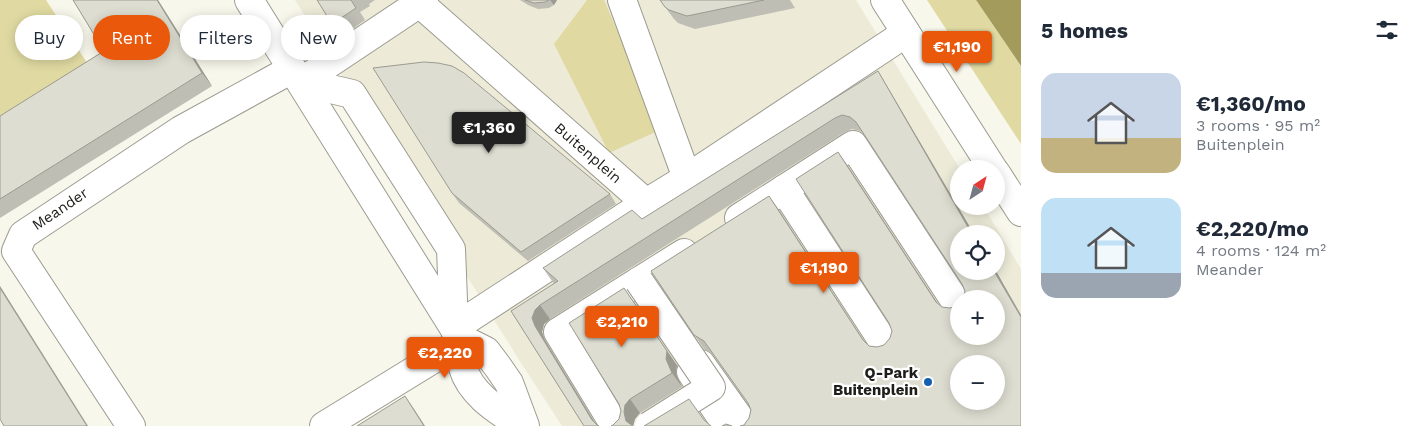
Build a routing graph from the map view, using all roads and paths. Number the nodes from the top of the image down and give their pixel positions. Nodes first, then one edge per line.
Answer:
1 (249, 0) edge
2 (622, 0) edge
3 (885, 0) edge
4 (419, 1) edge
5 (906, 33) junction
6 (297, 76) junction
7 (987, 160) edge
8 (687, 178) junction
9 (1005, 187) edge
10 (784, 189) junction
11 (646, 203) junction
12 (1021, 212) edge
13 (639, 281) junction
14 (950, 292) edge
15 (459, 334) junction
16 (886, 346) edge
17 (711, 387) junction
18 (131, 426) edge
19 (324, 426) edge
20 (521, 426) edge
21 (525, 426) edge
22 (615, 426) edge
23 (650, 426) edge
24 (727, 426) edge
25 (737, 426) edge
26 (745, 426) edge

1 - 6 street
2 - 8 street
3 - 5 street
4 - 6 street, Buitenplein
4 - 11 street, Buitenplein
5 - 7 street
5 - 8 street
6 - 15 street
6 - 15 street
6 - 18 street, Meander
8 - 11 street
9 - 12 street
10 - 13 street
10 - 14 street
10 - 16 street
11 - 15 street
13 - 17 street, bridge
13 - 22 street
15 - 19 street
15 - 20 street
15 - 21 street
17 - 23 street, bridge
17 - 25 street
24 - 26 street

